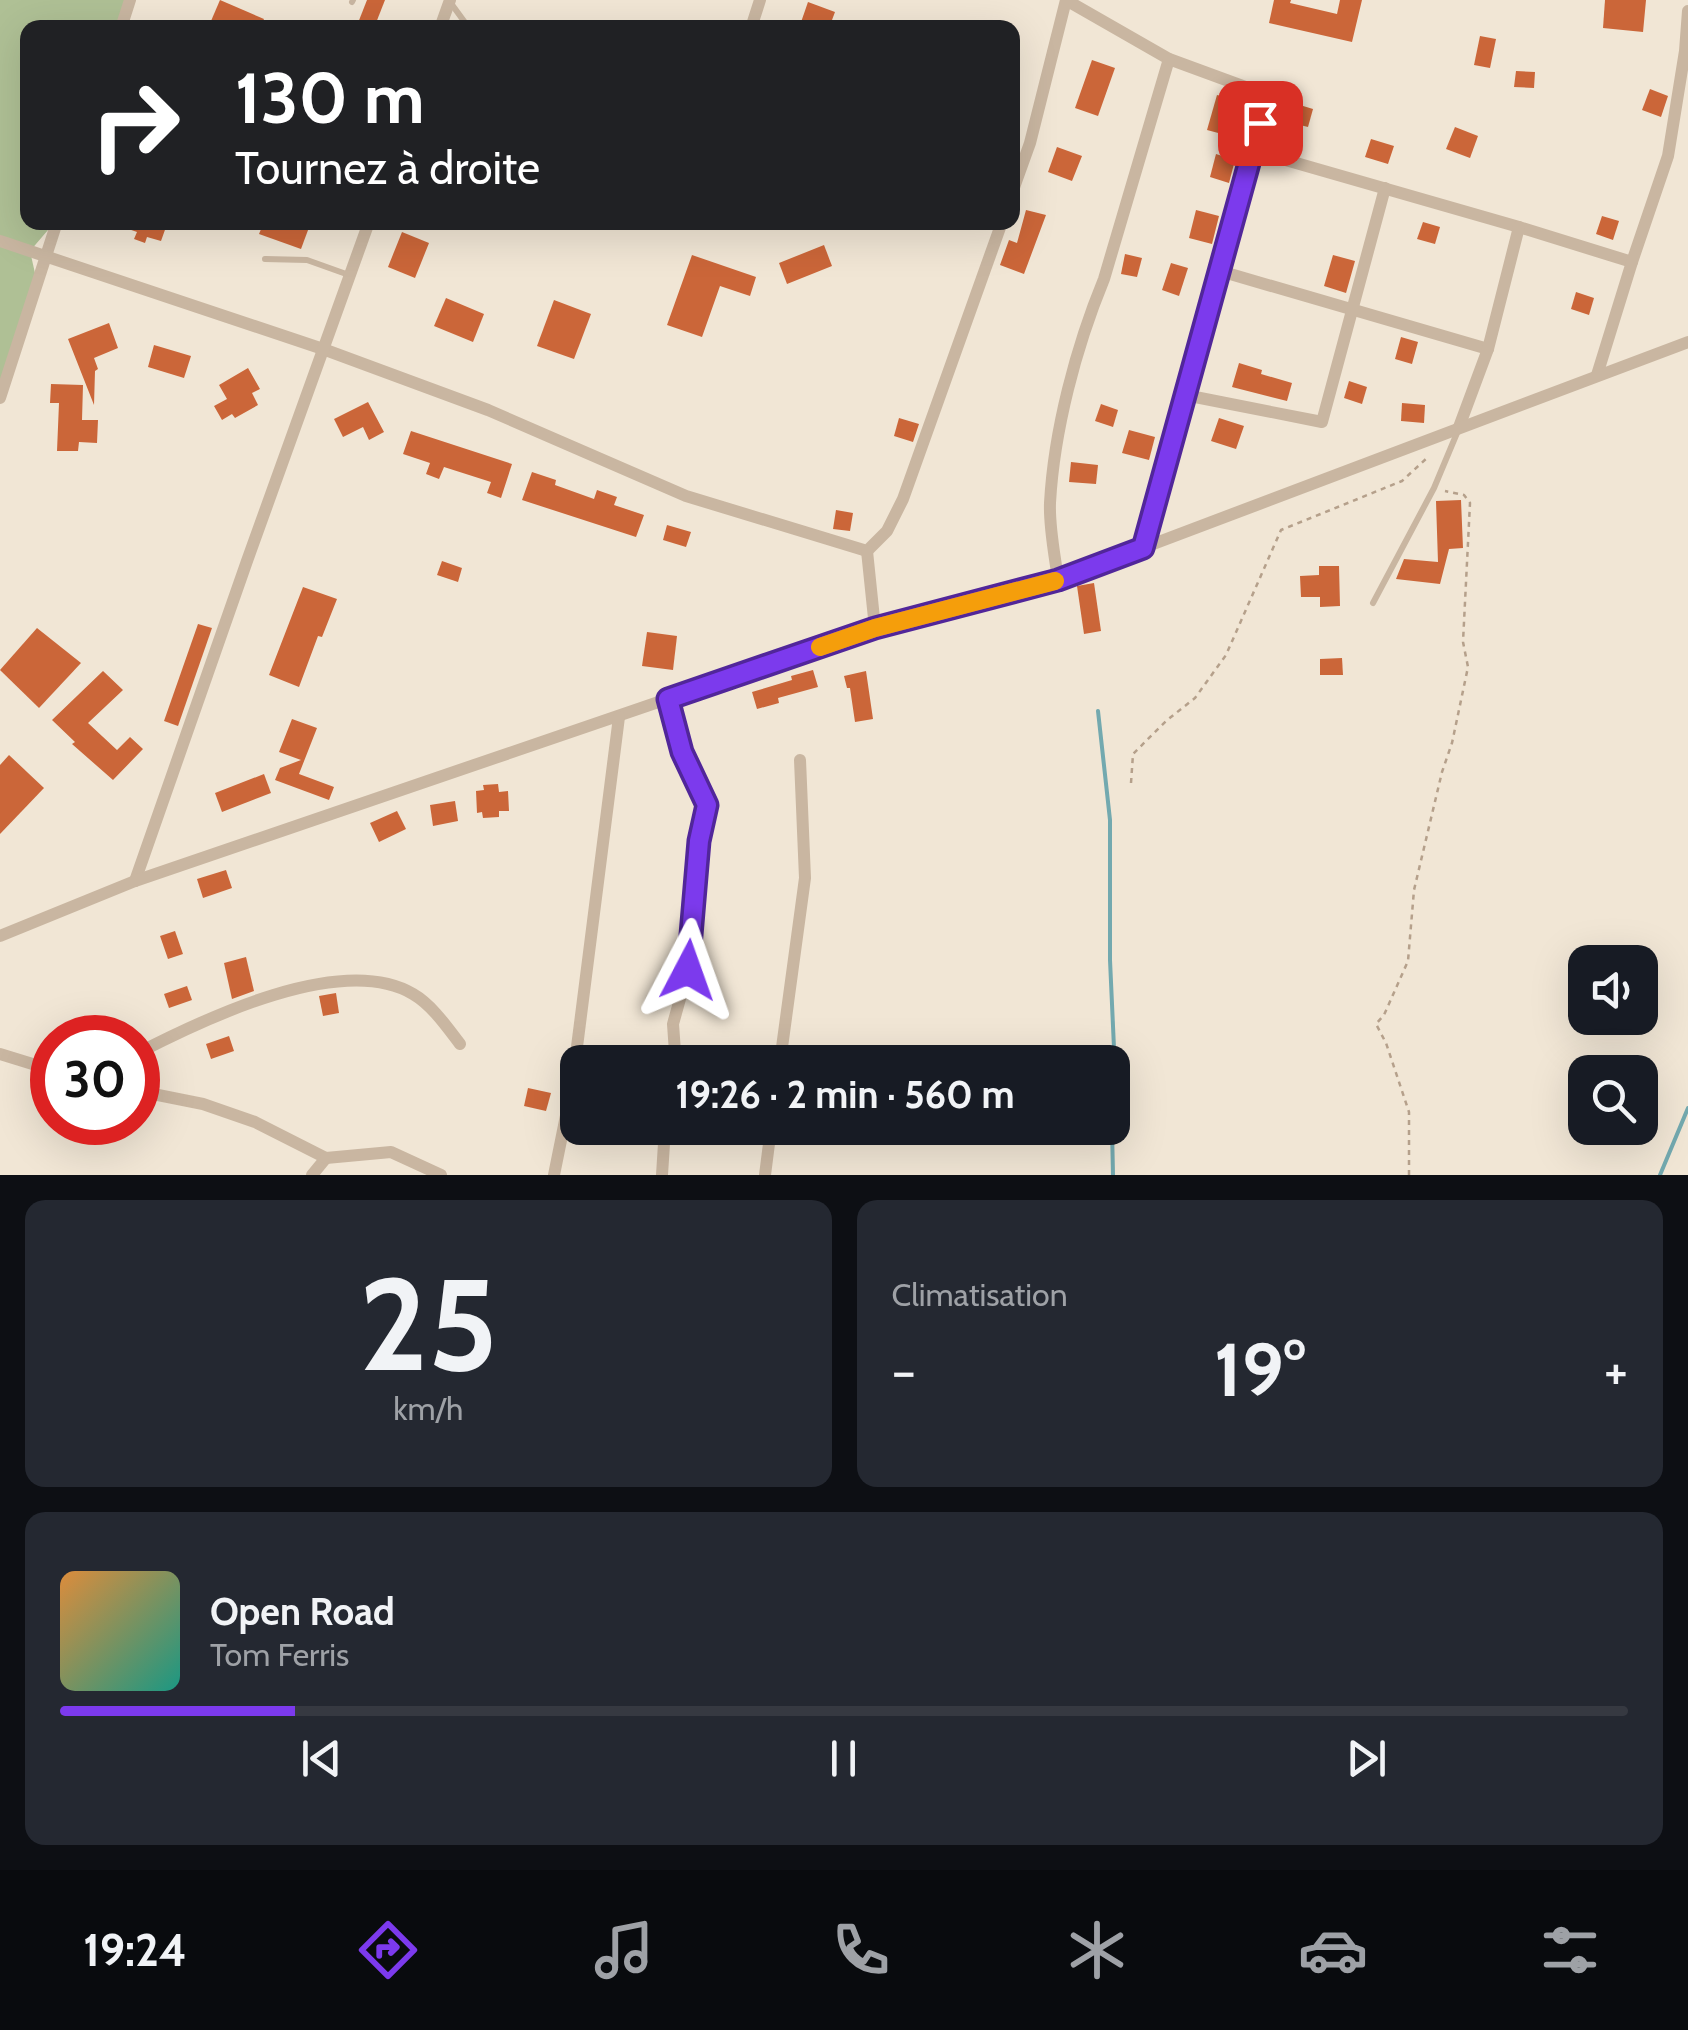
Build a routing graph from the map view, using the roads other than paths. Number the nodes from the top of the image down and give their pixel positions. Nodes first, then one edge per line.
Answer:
1 (1688, 11) edge
2 (1169, 59) junction
3 (1254, 151) junction
4 (1020, 170) edge
5 (1385, 188) junction
6 (1519, 227) junction
7 (54, 230) edge
8 (366, 230) edge
9 (999, 230) edge
10 (0, 240) edge
11 (46, 256) junction
12 (264, 259) dead end
13 (1632, 262) junction
14 (1220, 271) junction
15 (350, 275) junction
16 (1354, 310) junction
17 (1688, 342) edge
18 (323, 349) junction
19 (1488, 350) junction
20 (1597, 375) junction
21 (1186, 395) junction
22 (0, 398) edge
23 (1459, 427) junction
24 (1143, 548) junction
25 (867, 551) junction
26 (1058, 580) junction
27 (1373, 603) dead end
28 (875, 628) junction
29 (668, 699) junction
30 (618, 717) junction
31 (800, 760) dead end
32 (135, 881) junction
33 (0, 936) edge
34 (160, 1042) edge
35 (460, 1044) dead end
36 (674, 1045) edge
37 (782, 1045) edge
38 (0, 1054) edge
39 (30, 1063) edge
40 (160, 1095) edge
41 (664, 1145) edge
42 (769, 1145) edge
43 (326, 1158) junction
44 (312, 1175) edge
45 (441, 1175) edge
46 (554, 1175) edge
47 (662, 1175) edge
48 (765, 1175) edge

1 - 13 street
2 - 3 street
2 - 4 street
2 - 26 street
3 - 5 street
3 - 14 street
5 - 6 street
5 - 16 street
6 - 13 street
6 - 19 street
7 - 11 street
8 - 15 street
9 - 25 street
10 - 11 street
11 - 18 street
11 - 22 street
12 - 15 lane
13 - 20 street
14 - 16 street
14 - 21 street
15 - 18 street
16 - 19 street
16 - 21 street
17 - 20 street
18 - 25 street
18 - 32 street
19 - 23 street
20 - 23 street
21 - 24 street
23 - 24 street
23 - 27 lane
24 - 26 street
25 - 28 street
26 - 28 street
28 - 29 street
29 - 30 street
29 - 36 street
30 - 32 street
30 - 46 street
31 - 37 street
32 - 33 street
34 - 35 street
38 - 39 street
40 - 43 street
41 - 47 street
42 - 48 street
43 - 44 street
43 - 45 street

